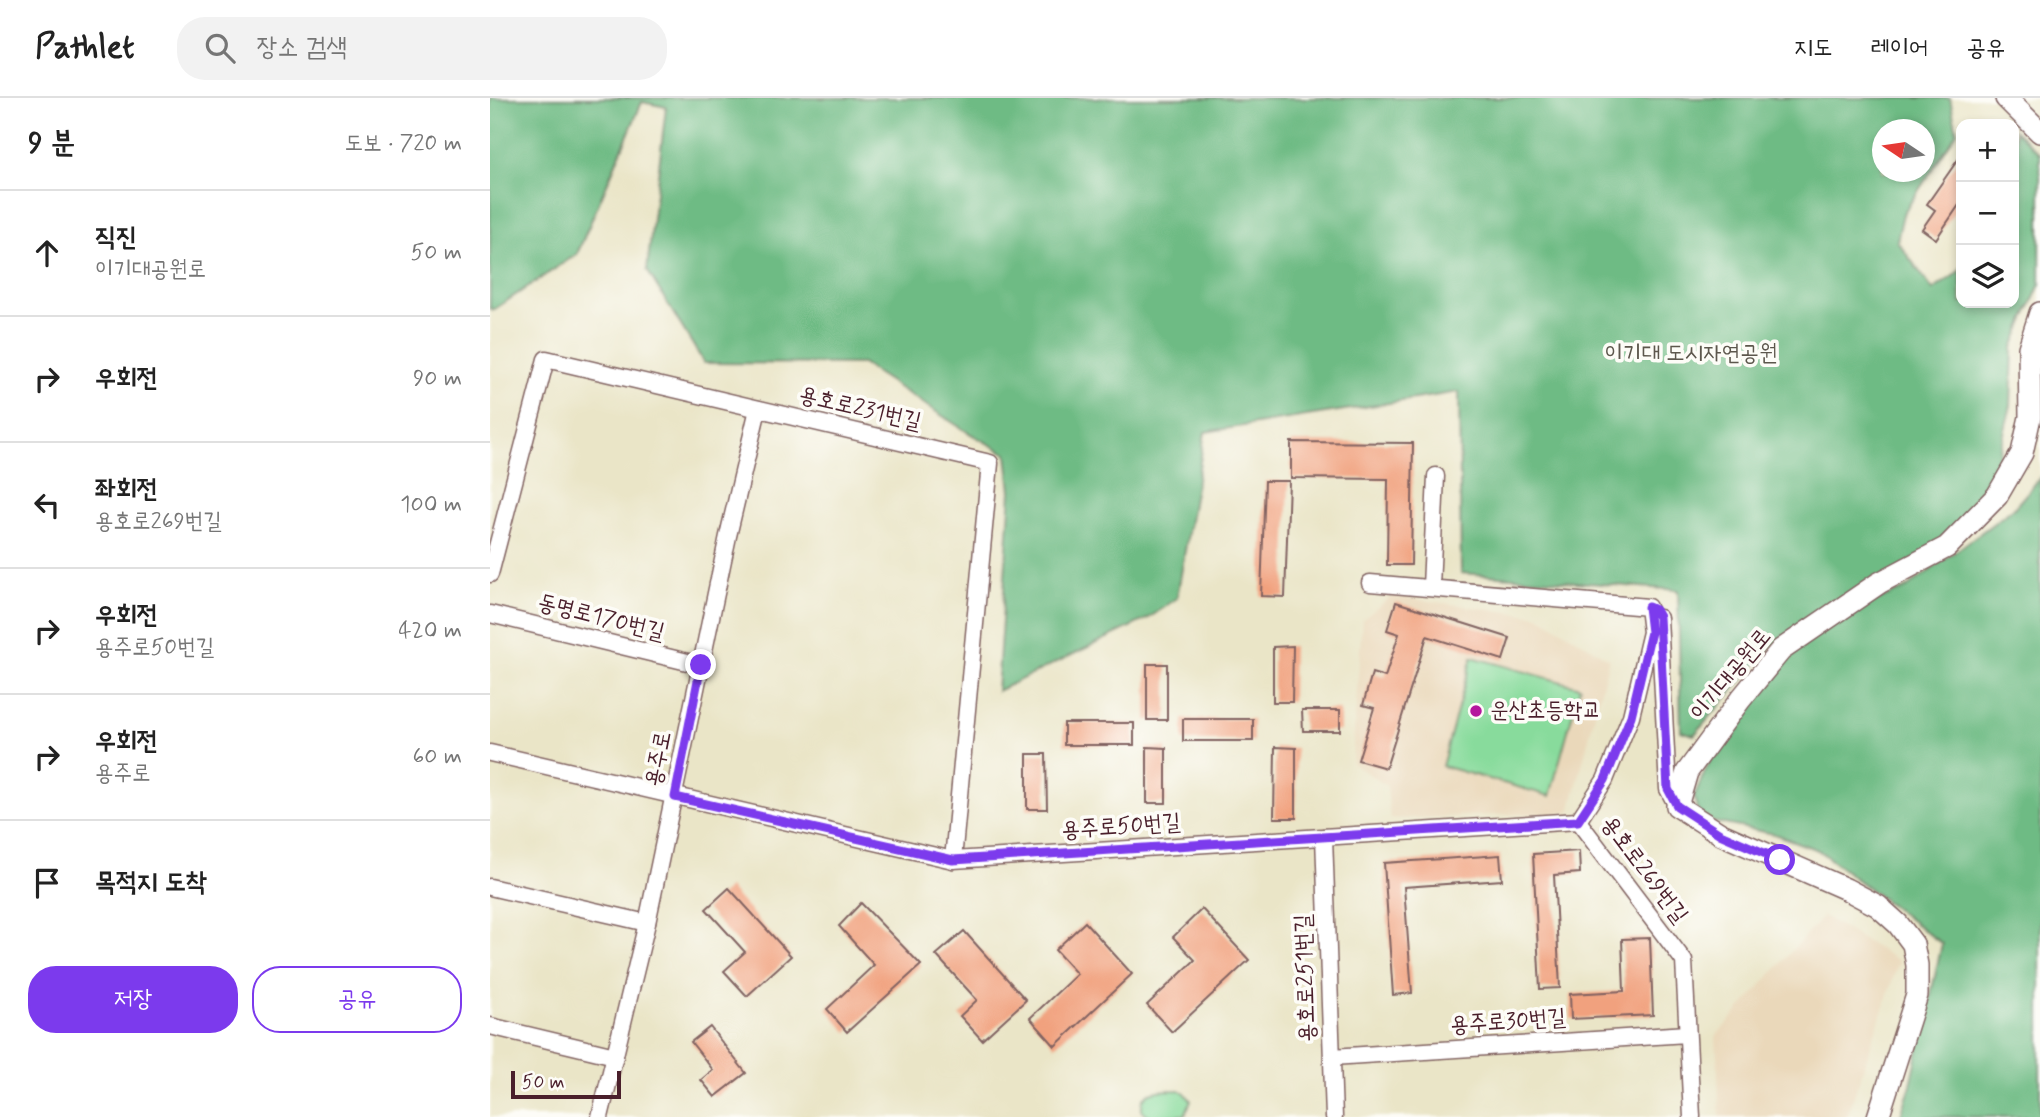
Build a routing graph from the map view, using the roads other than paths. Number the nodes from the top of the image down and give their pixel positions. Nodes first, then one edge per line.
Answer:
1 (2006, 98) edge
2 (2040, 132) edge
3 (2040, 313) edge
4 (758, 409) junction
5 (2035, 419) edge
6 (1436, 476) dead end
7 (490, 574) edge
8 (1370, 583) dead end
9 (1431, 587) junction
10 (1648, 607) junction
11 (490, 614) edge
12 (701, 665) junction
13 (490, 753) edge
14 (675, 797) junction
15 (1677, 806) junction
16 (1578, 821) junction
17 (1324, 837) junction
18 (953, 860) junction
19 (490, 887) edge
20 (647, 923) junction
21 (490, 1026) edge
22 (1687, 1034) junction
23 (615, 1056) junction
24 (1332, 1057) junction
25 (600, 1117) edge
26 (1334, 1117) edge
27 (1692, 1117) edge
28 (1878, 1117) edge

1 - 2 street
3 - 5 street, 이기대공원로
4 - 7 street, 용호로231번길
4 - 12 street, 용주로
4 - 18 street, 용호로231번길
5 - 15 street, 이기대공원로
6 - 9 street
8 - 9 street
9 - 10 street
10 - 15 street
10 - 16 street, 용호로269번길
11 - 12 street, 동명로170번길
12 - 14 street, 용주로
13 - 14 street, 용주로50번길
14 - 18 street, 용주로50번길
14 - 20 street, 용주로
15 - 28 street
16 - 17 street, 용주로50번길
16 - 22 street, 용호로269번길
17 - 18 street, 용주로50번길
17 - 24 street, 용호로251번길
19 - 20 street
20 - 23 street, 용주로
21 - 23 street
22 - 24 street, 용주로30번길
22 - 27 street, 용호로269번길
23 - 25 street, 용주로
24 - 26 street, 용호로251번길

